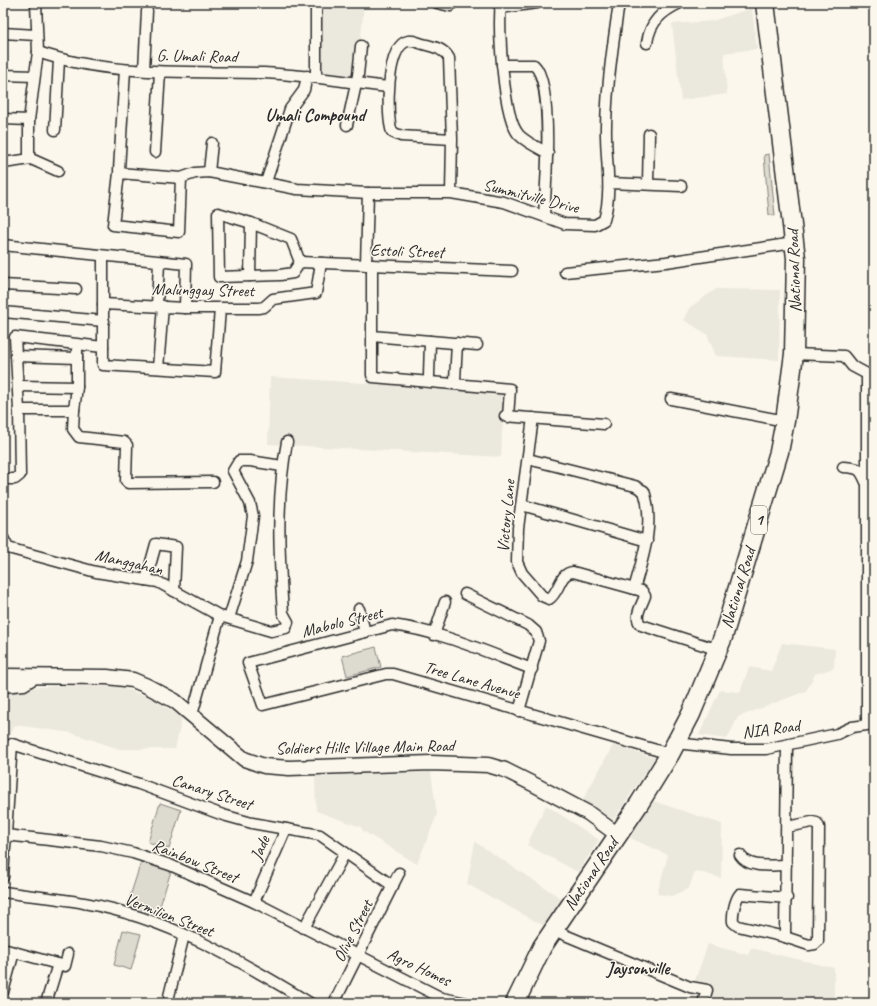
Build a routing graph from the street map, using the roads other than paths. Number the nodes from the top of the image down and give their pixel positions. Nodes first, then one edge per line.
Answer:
1 (36, 3) edge
2 (316, 3) edge
3 (437, 3) edge
4 (451, 3) edge
5 (537, 3) edge
6 (619, 3) edge
7 (680, 3) edge
8 (765, 3) edge
9 (500, 6) edge
10 (147, 11) dead end
11 (3, 33) edge
12 (36, 35) junction
13 (647, 43) dead end
14 (361, 46) dead end
15 (38, 52) junction
16 (59, 60) junction
17 (502, 65) junction
18 (125, 70) junction
19 (144, 70) junction
20 (160, 72) junction
21 (3, 75) edge
22 (34, 76) junction
23 (311, 77) junction
24 (357, 83) junction
25 (388, 88) junction
26 (3, 119) edge
27 (29, 120) junction
28 (347, 125) dead end
29 (55, 130) dead end
30 (649, 134) dead end
31 (452, 139) junction
32 (212, 143) dead end
33 (155, 152) dead end
34 (548, 153) junction
35 (31, 159) junction
36 (3, 164) edge
37 (119, 170) dead end
38 (58, 171) dead end
39 (209, 172) junction
40 (181, 178) junction
41 (266, 182) junction
42 (609, 183) junction
43 (648, 184) junction
44 (681, 186) dead end
45 (368, 193) junction
46 (451, 194) junction
47 (544, 215) junction
48 (251, 224) junction
49 (794, 243) junction
50 (3, 245) edge
51 (103, 257) junction
52 (159, 262) junction
53 (300, 262) junction
54 (321, 263) junction
55 (369, 265) junction
56 (512, 271) dead end
57 (565, 272) dead end
58 (250, 276) junction
59 (3, 285) edge
60 (76, 289) dead end
61 (103, 304) junction
62 (160, 306) junction
63 (185, 308) junction
64 (220, 309) junction
65 (3, 312) edge
66 (104, 321) junction
67 (372, 336) junction
68 (430, 341) junction
69 (457, 343) junction
70 (77, 345) junction
71 (477, 345) dead end
72 (102, 347) junction
73 (794, 354) junction
74 (16, 356) junction
75 (77, 358) junction
76 (158, 368) junction
77 (429, 376) dead end
78 (455, 380) dead end
79 (18, 386) junction
80 (77, 387) junction
81 (671, 399) dead end
82 (19, 410) junction
83 (74, 410) junction
84 (533, 418) junction
85 (785, 421) junction
86 (604, 424) dead end
87 (287, 442) dead end
88 (528, 459) junction
89 (282, 466) junction
90 (843, 467) dead end
91 (3, 479) edge
92 (213, 482) dead end
93 (870, 483) edge
94 (522, 505) junction
95 (3, 538) edge
96 (647, 541) junction
97 (146, 580) junction
98 (634, 589) junction
99 (174, 591) junction
100 (465, 594) dead end
101 (445, 602) dead end
102 (359, 609) dead end
103 (224, 617) junction
104 (365, 632) junction
105 (434, 635) junction
106 (719, 650) junction
107 (532, 669) junction
108 (3, 676) edge
109 (39, 676) junction
110 (3, 686) edge
111 (263, 705) joint
112 (519, 711) junction
113 (192, 715) junction
114 (787, 745) junction
115 (673, 748) junction
116 (787, 827) junction
117 (286, 829) junction
118 (618, 834) junction
119 (6, 835) junction
120 (345, 853) junction
121 (740, 855) dead end
122 (786, 865) junction
123 (400, 873) dead end
124 (3, 877) edge
125 (393, 886) junction
126 (3, 892) edge
127 (787, 898) junction
128 (254, 902) junction
129 (304, 928) junction
130 (553, 930) junction
131 (184, 935) junction
132 (785, 937) junction
133 (3, 949) edge
134 (14, 952) junction
135 (68, 954) dead end
136 (359, 956) junction
137 (58, 964) junction
138 (3, 992) edge
139 (169, 996) dead end
140 (46, 1003) edge
141 (310, 1003) edge
142 (334, 1003) edge
143 (467, 1003) edge
144 (515, 1003) edge
145 (703, 1003) edge

1 - 12 street
2 - 23 street
3 - 4 street
5 - 9 street
6 - 42 street, Summitville Drive
7 - 13 street
8 - 49 highway, National Road / 1
9 - 17 street
10 - 19 street
11 - 12 street
12 - 15 street
14 - 24 street
15 - 16 street, G. Umali Road
15 - 22 street
16 - 18 street, G. Umali Road
16 - 29 street
17 - 34 street
17 - 34 street
18 - 19 street, G. Umali Road
18 - 37 street
19 - 20 street, G. Umali Road
20 - 23 street, G. Umali Road
20 - 33 street
21 - 22 street
22 - 27 street
23 - 24 street, G. Umali Road
23 - 41 street
24 - 25 street, G. Umali Road
24 - 28 street
25 - 31 street
25 - 31 street
26 - 27 street
27 - 35 street
30 - 43 street
31 - 46 street
32 - 39 street
34 - 47 street
35 - 36 street
35 - 38 street
39 - 40 street, Summitville Drive
39 - 41 street, Summitville Drive
40 - 40 street
41 - 45 street, Summitville Drive
42 - 43 street
42 - 47 street, Summitville Drive
43 - 44 street
45 - 46 street, Summitville Drive
45 - 55 street
46 - 47 street, Summitville Drive
48 - 53 street
48 - 58 street
48 - 58 street
49 - 57 street
49 - 73 highway, National Road / 1
50 - 51 street
51 - 52 street
51 - 61 street
52 - 62 street
52 - 63 street
53 - 54 street, Estoli Street
53 - 58 street
54 - 55 street, Estoli Street
54 - 64 street, Malunggay Street
55 - 56 street, Estoli Street
55 - 67 street
59 - 60 street
61 - 62 street, Malunggay Street
61 - 66 street
62 - 63 street, Malunggay Street
62 - 76 street
63 - 64 street, Malunggay Street
64 - 76 street
65 - 66 street
66 - 72 street
67 - 68 street
67 - 84 street
68 - 69 street
68 - 77 street
69 - 71 street
69 - 78 street
70 - 72 street
70 - 74 street
70 - 75 street
72 - 76 street
73 - 85 highway, National Road / 1
73 - 93 street
74 - 75 street
74 - 79 street
75 - 80 street
79 - 80 street
79 - 82 street
80 - 83 street
81 - 85 street
82 - 83 street
82 - 91 street
83 - 92 street
84 - 86 street
84 - 88 street, Victory Lane
85 - 106 highway, National Road / 1
87 - 89 street
88 - 94 street, Victory Lane
88 - 96 street
89 - 103 street
89 - 103 street, Manggahan
90 - 93 street
93 - 114 street, NIA Road
94 - 96 street
94 - 98 street, Victory Lane
95 - 97 street, Manggahan
96 - 98 street
97 - 99 street, Manggahan
97 - 99 street
98 - 106 street
99 - 103 street, Manggahan
100 - 107 street
101 - 105 street
102 - 104 street
103 - 113 street
104 - 105 street, Mabolo Street
104 - 111 street, Mabolo Street
105 - 107 street, Mabolo Street
106 - 115 highway, National Road / 1
107 - 112 street
108 - 109 street, Soldiers Hills Village Main Road
109 - 110 street
109 - 113 street, Soldiers Hills Village Main Road
111 - 112 street, Tree Lane Avenue
112 - 115 street, Tree Lane Avenue
113 - 118 street, Soldiers Hills Village Main Road
114 - 115 street, NIA Road
114 - 116 street
115 - 118 highway, National Road / 1
116 - 122 street
116 - 132 street
117 - 119 street, Canary Street
117 - 120 street, Canary Street
117 - 128 street, Jade
118 - 130 highway, National Road / 1
119 - 124 street
119 - 128 street, Rainbow Street
120 - 125 street, Canary Street
120 - 129 street
121 - 122 street
122 - 127 street
123 - 125 street, Olive Street
125 - 136 street, Olive Street
126 - 131 street, Vermilion Street
127 - 132 street
127 - 132 street
128 - 129 street, Rainbow Street
129 - 136 street, Rainbow Street
130 - 144 highway, National Road / 1
130 - 145 street
131 - 139 street
131 - 141 street, Vermilion Street
133 - 134 street
134 - 137 street
134 - 138 street
135 - 137 street
136 - 142 street, Olive Street
136 - 143 street, Agro Homes
137 - 140 street

